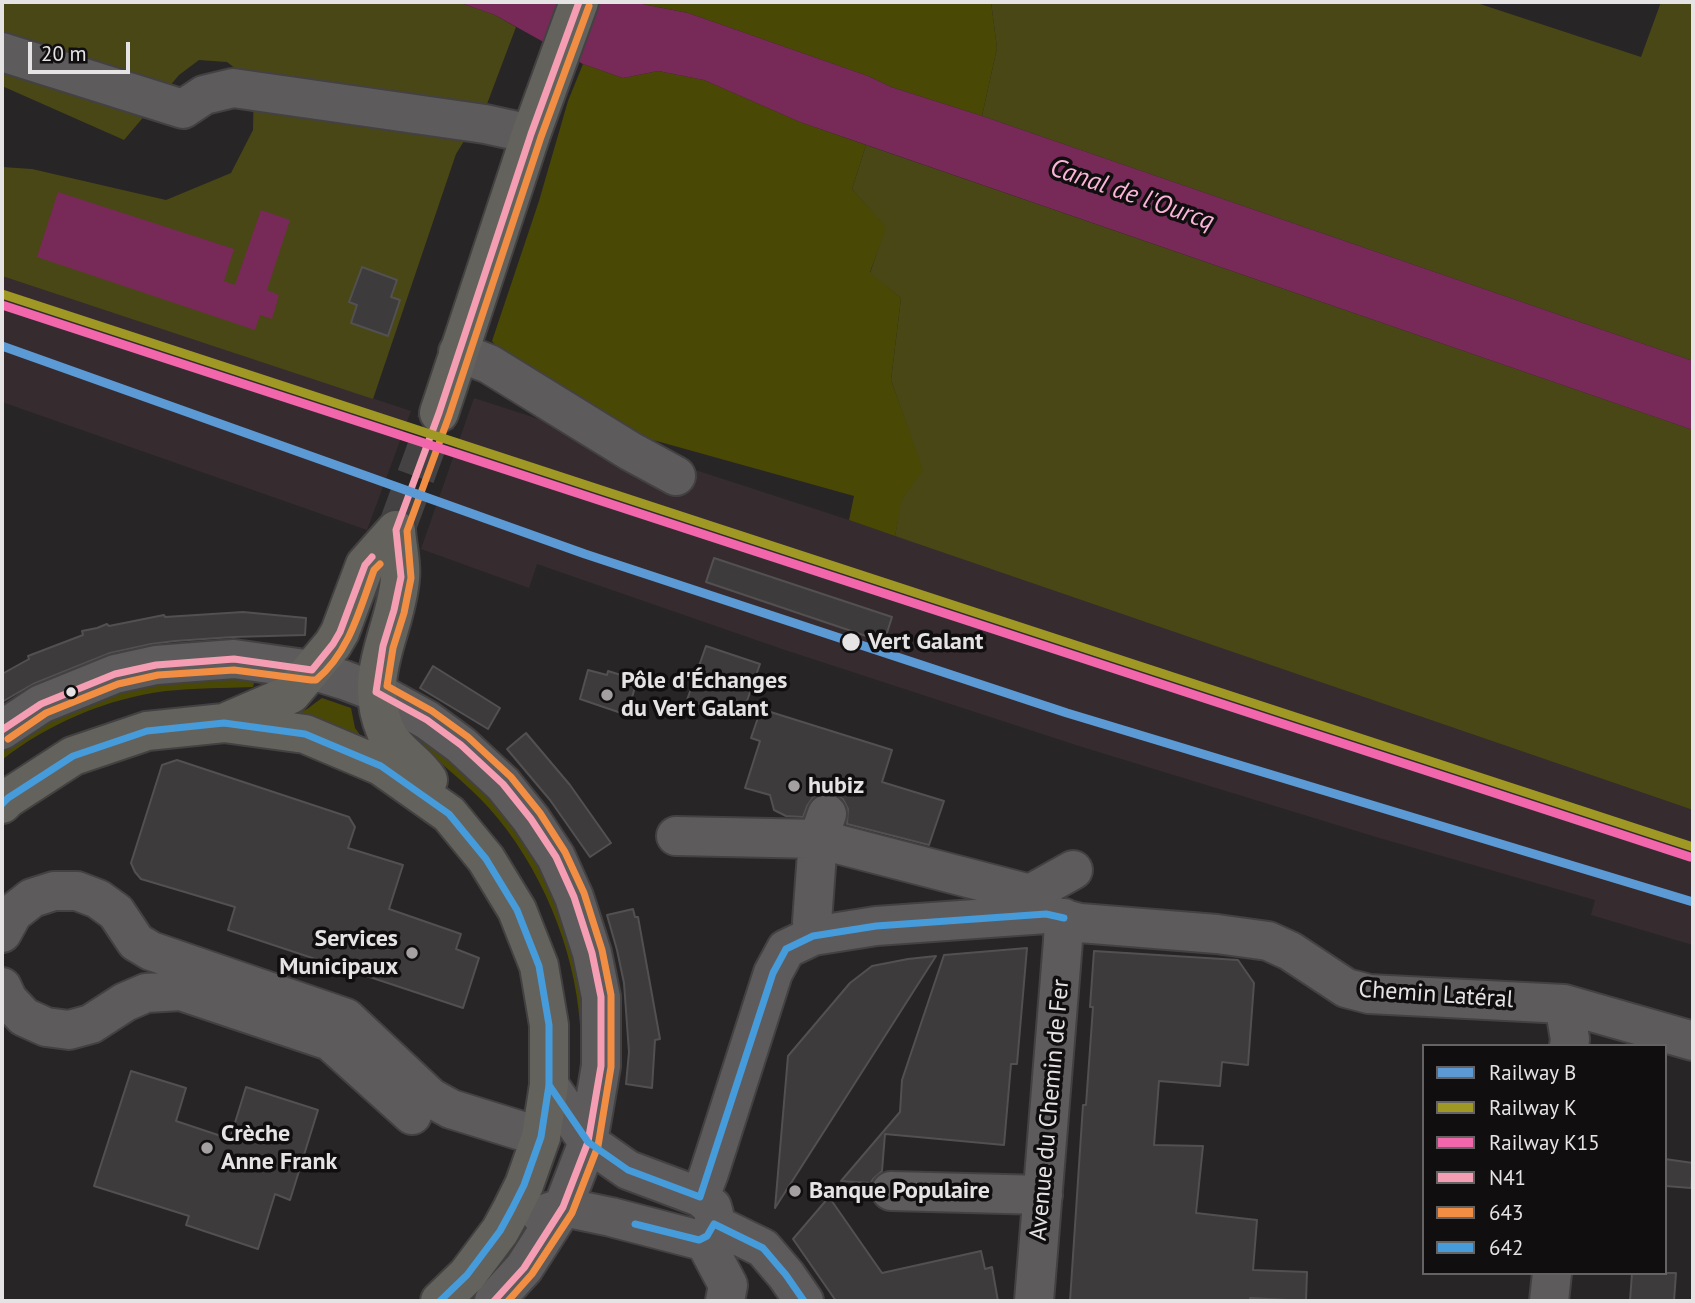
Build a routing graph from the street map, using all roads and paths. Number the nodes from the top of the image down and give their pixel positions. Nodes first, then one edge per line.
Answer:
1 (579, 2) edge
2 (2, 52) edge
3 (531, 134) junction
4 (458, 352) junction
5 (439, 413) tunnel mouth
6 (677, 476) dead end
7 (312, 670) junction
8 (376, 692) junction
9 (224, 723) junction
10 (2, 730) edge
11 (2, 804) edge
12 (449, 814) junction
13 (822, 827) junction
14 (676, 836) dead end
15 (1073, 870) dead end
16 (1041, 906) junction
17 (812, 922) dead end
18 (2, 933) edge
19 (2, 987) edge
20 (1564, 1004) junction
21 (1693, 1041) edge
22 (1569, 1044) edge
23 (549, 1085) junction
24 (588, 1142) junction
25 (537, 1149) junction
26 (891, 1191) dead end
27 (1043, 1195) junction
28 (563, 1207) junction
29 (706, 1220) junction
30 (500, 1231) junction
31 (1552, 1275) edge
32 (440, 1301) edge
33 (494, 1301) edge
34 (725, 1301) edge
35 (804, 1301) edge
36 (1034, 1301) edge
37 (1549, 1301) edge

1 - 3 main road
2 - 3 street
3 - 4 main road
4 - 5 main road
4 - 6 street
7 - 8 street
7 - 8 main road
7 - 9 main road
7 - 10 street
8 - 12 main road
8 - 24 street
9 - 11 main road
9 - 12 main road
12 - 23 main road
13 - 14 street
13 - 16 street
13 - 17 street
15 - 16 street
16 - 20 street, Chemin Latéral
16 - 27 street, Avenue du Chemin de Fer
16 - 29 street
18 - 25 street
19 - 25 street
20 - 21 street, Chemin Latéral
20 - 22 street
23 - 24 street
23 - 25 main road
24 - 28 street
24 - 29 street
25 - 30 main road
26 - 27 street
27 - 36 street, Avenue du Chemin de Fer
28 - 29 street
28 - 30 street
28 - 33 street
29 - 34 street
29 - 35 street
30 - 32 main road
31 - 37 street

